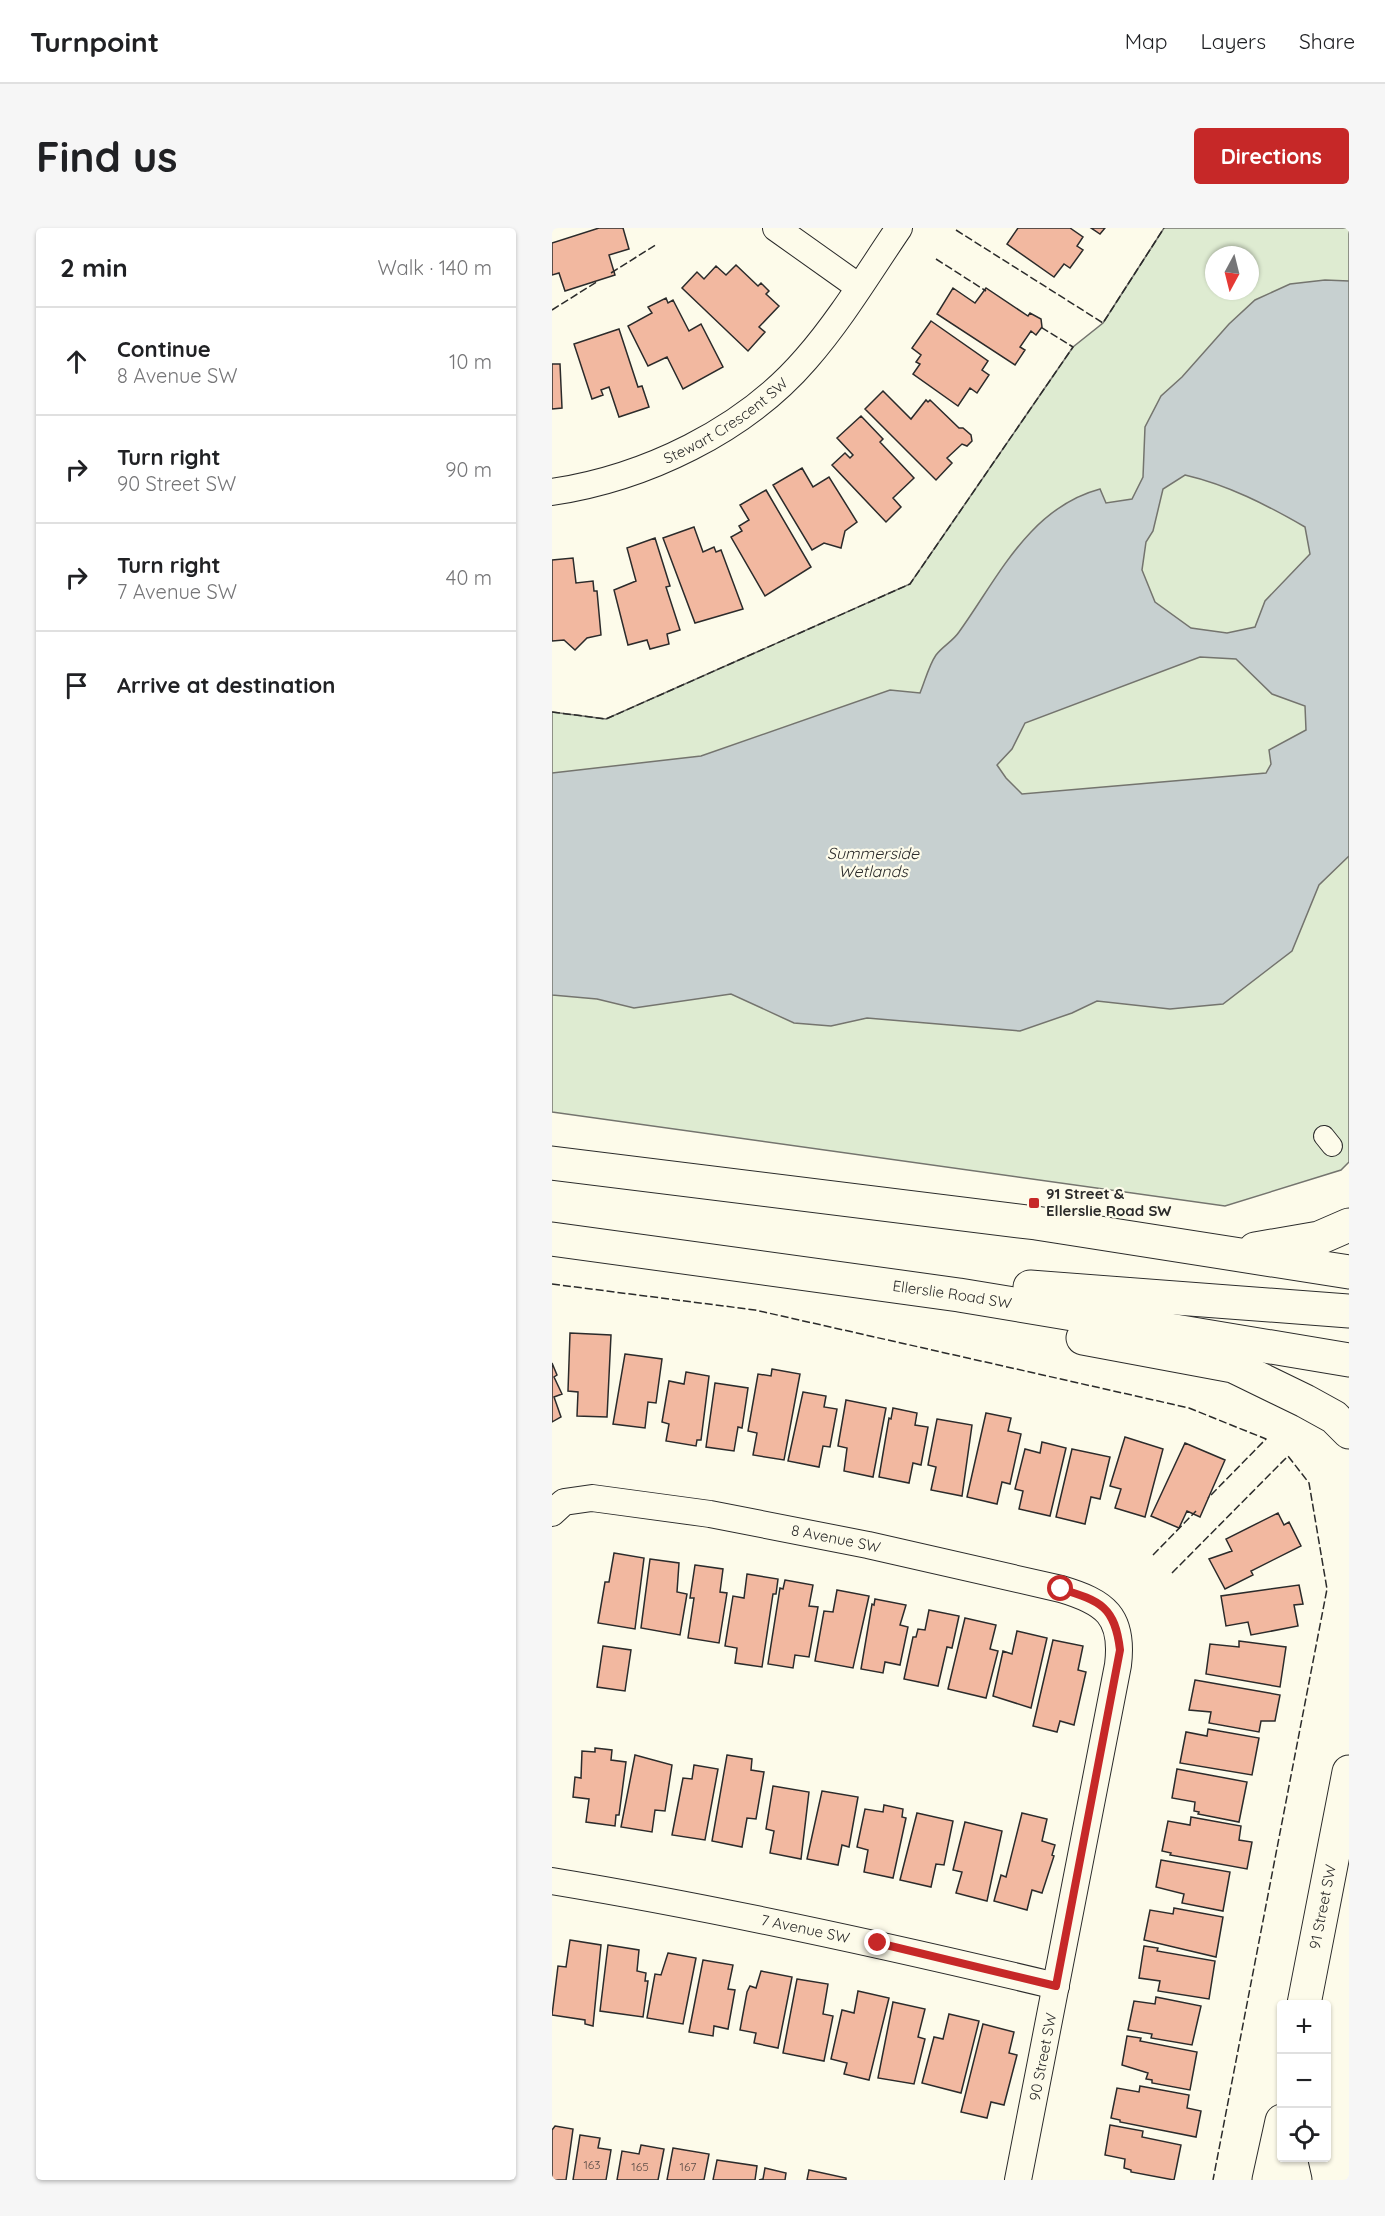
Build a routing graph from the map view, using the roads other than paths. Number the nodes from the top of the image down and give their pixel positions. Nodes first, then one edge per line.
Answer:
1 (776, 228) edge
2 (898, 228) edge
3 (859, 287) junction
4 (552, 492) edge
5 (552, 1163) edge
6 (1349, 1225) edge
7 (552, 1239) edge
8 (1225, 1254) junction
9 (684, 1258) junction
10 (1349, 1272) edge
11 (1349, 1311) edge
12 (1349, 1360) edge
13 (1349, 1432) edge
14 (553, 1511) edge
15 (1113, 1616) joint
16 (1349, 1772) edge
17 (552, 1881) edge
18 (1056, 1986) junction
19 (1305, 2000) edge
20 (1277, 2141) edge
21 (1291, 2162) edge
22 (1018, 2180) edge
23 (1269, 2180) edge
24 (1295, 2180) edge

1 - 3 street
2 - 3 street, Stewart Crescent SW
3 - 4 street, Stewart Crescent SW
5 - 8 main road
6 - 8 main road
7 - 9 main road, Ellerslie Road SW
8 - 10 main road
9 - 11 main road
9 - 12 main road, Ellerslie Road SW
9 - 13 main road
14 - 15 street, 8 Avenue SW
15 - 18 street, 90 Street SW
16 - 19 main road, 91 Street SW
17 - 18 street, 7 Avenue SW
18 - 22 street, 90 Street SW
20 - 23 main road
21 - 24 main road

